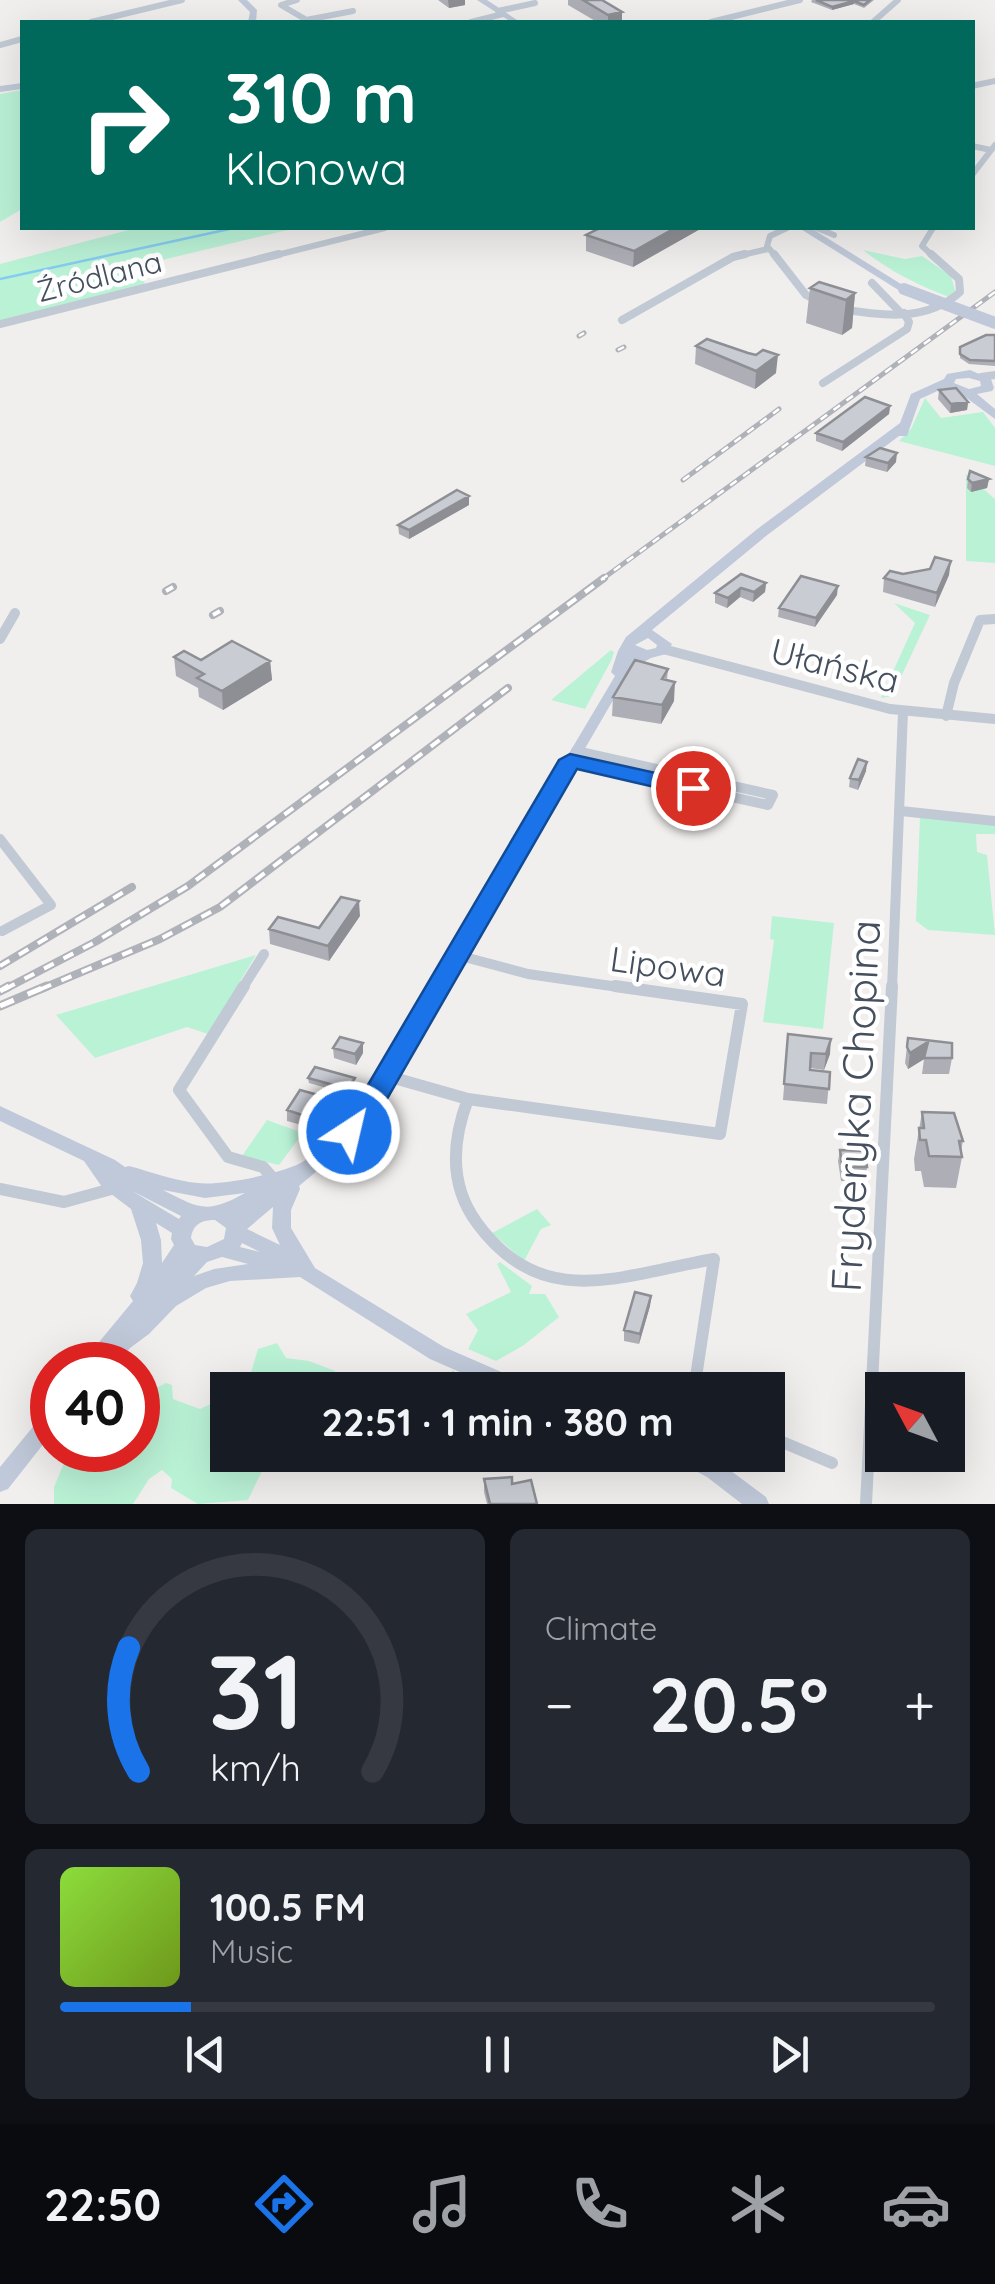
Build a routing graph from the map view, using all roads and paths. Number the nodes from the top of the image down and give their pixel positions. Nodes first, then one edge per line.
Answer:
1 (182, 0) edge
2 (242, 0) edge
3 (297, 0) edge
4 (481, 0) edge
5 (800, 0) edge
6 (898, 0) edge
7 (535, 3) dead end
8 (353, 11) dead end
9 (500, 13) junction
10 (99, 20) edge
11 (252, 20) edge
12 (306, 20) edge
13 (312, 20) edge
14 (477, 20) edge
15 (512, 20) edge
16 (719, 20) edge
17 (875, 20) edge
18 (992, 151) edge
19 (975, 171) edge
20 (377, 230) edge
21 (783, 230) edge
22 (807, 230) edge
23 (825, 230) edge
24 (932, 230) edge
25 (768, 249) junction
26 (872, 283) dead end
27 (907, 287) junction
28 (903, 313) junction
29 (622, 320) dead end
30 (995, 320) edge
31 (0, 324) edge
32 (989, 381) edge
33 (822, 383) dead end
34 (957, 388) junction
35 (995, 404) edge
36 (995, 415) edge
37 (704, 583) junction
38 (15, 614) dead end
39 (995, 619) edge
40 (639, 634) junction
41 (0, 639) edge
42 (660, 642) junction
43 (629, 648) junction
44 (646, 655) junction
45 (612, 689) junction
46 (903, 712) junction
47 (946, 716) junction
48 (995, 719) edge
49 (573, 756) junction
50 (901, 811) junction
51 (995, 820) edge
52 (0, 839) edge
53 (2, 931) edge
54 (264, 954) dead end
55 (457, 955) junction
56 (387, 1076) junction
57 (468, 1098) junction
58 (0, 1113) edge
59 (305, 1170) junction
60 (121, 1180) junction
61 (275, 1180) junction
62 (0, 1189) edge
63 (139, 1206) junction
64 (232, 1224) junction
65 (191, 1236) junction
66 (224, 1250) junction
67 (302, 1269) junction
68 (119, 1339) junction
69 (116, 1342) edge
70 (117, 1342) edge
71 (482, 1372) edge
72 (698, 1372) edge
73 (785, 1443) edge
74 (30, 1446) edge
75 (832, 1463) dead end
76 (715, 1472) edge
77 (0, 1483) edge
78 (758, 1504) edge
79 (866, 1504) edge

1 - 10 street
2 - 11 street
3 - 12 street
4 - 9 street
5 - 16 street
6 - 17 street
7 - 9 street
8 - 13 street
9 - 14 street
9 - 15 street
18 - 19 street
20 - 31 street, Źródlana
21 - 25 street
22 - 27 street
23 - 27 street
24 - 28 street
25 - 28 street
25 - 29 street
26 - 28 street
27 - 30 street, bridge
28 - 33 street
32 - 34 street
32 - 34 street
32 - 35 street
34 - 36 street
34 - 37 street
37 - 40 street
37 - 42 street
38 - 41 street
39 - 47 street
40 - 42 street
40 - 43 street
42 - 44 street
42 - 46 street, Ułańska
43 - 44 street
43 - 45 street
44 - 45 street
45 - 49 street
46 - 47 street, Ułańska
46 - 50 street, Fryderyka Chopina
47 - 48 street, Ułańska
49 - 49 street
49 - 55 street
50 - 51 street
50 - 79 street, Fryderyka Chopina
52 - 53 street
54 - 61 street
55 - 56 street
55 - 57 street, Lipowa
56 - 57 street
56 - 59 street
57 - 72 street
58 - 60 street
59 - 61 street
59 - 64 street
59 - 67 street
60 - 61 street
60 - 62 street
60 - 63 street
60 - 65 street
61 - 64 street
63 - 65 street
63 - 68 street
64 - 65 street
64 - 66 street
64 - 67 street
65 - 66 street
65 - 68 street
66 - 67 street
67 - 68 street
67 - 71 street
68 - 69 street
68 - 70 street
73 - 75 street
74 - 77 street
76 - 78 street

